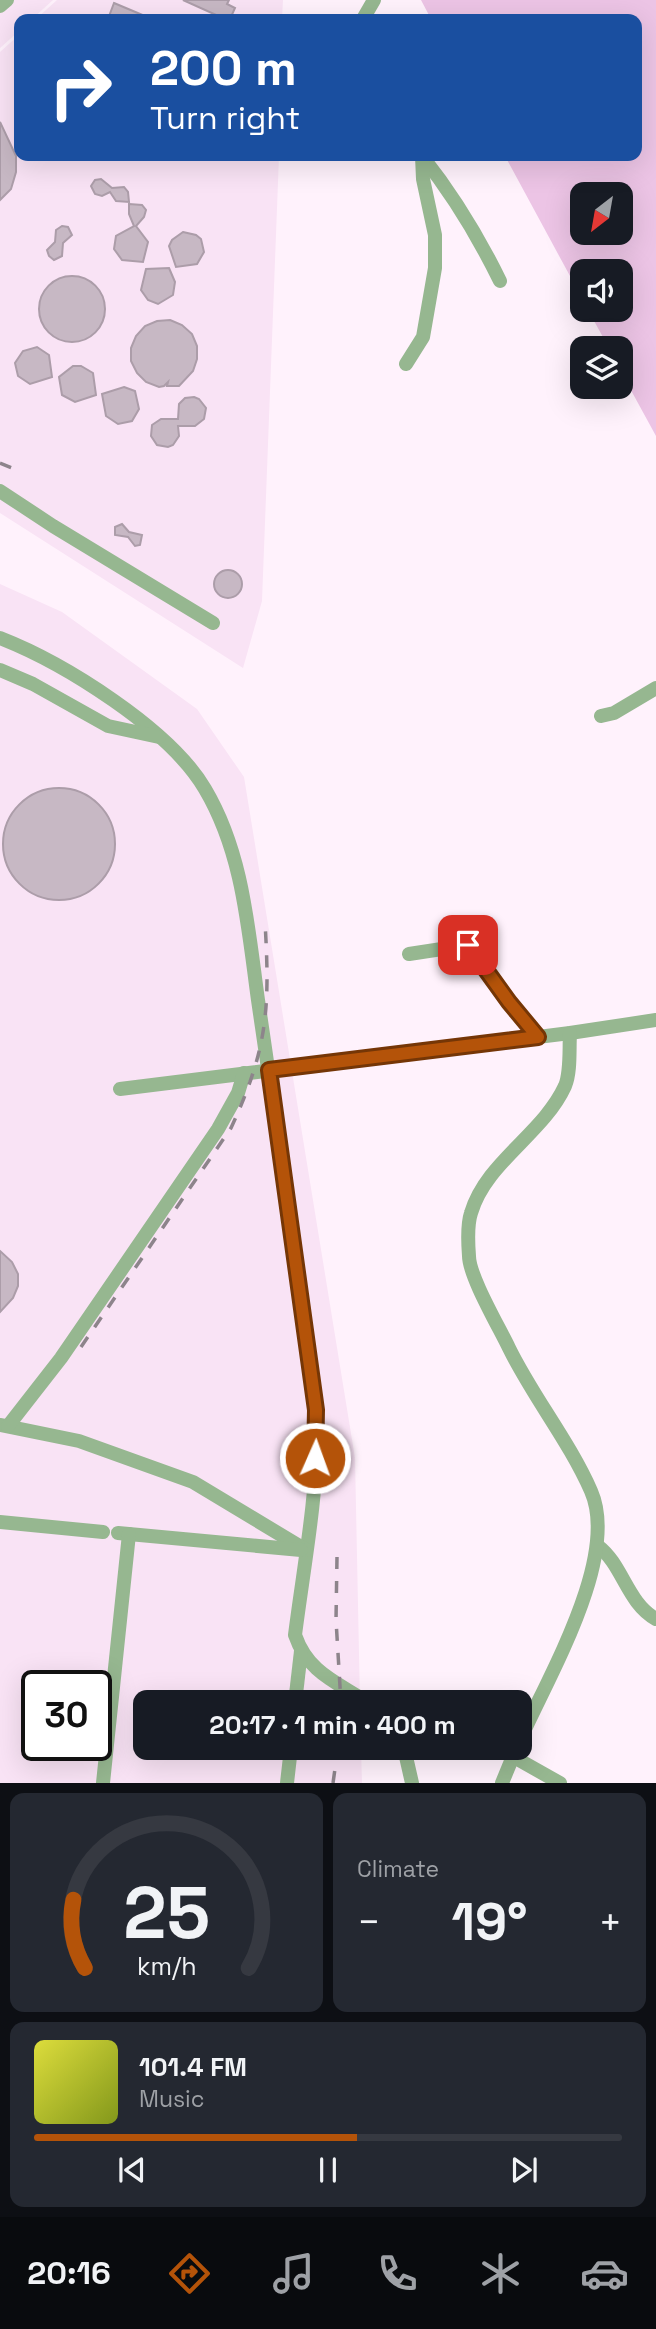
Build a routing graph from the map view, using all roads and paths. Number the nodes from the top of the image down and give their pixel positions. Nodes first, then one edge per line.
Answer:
1 (7, 0) edge
2 (0, 6) edge
3 (422, 161) edge
4 (426, 161) edge
5 (500, 281) dead end
6 (406, 363) dead end
7 (0, 491) edge
8 (213, 623) dead end
9 (0, 638) edge
10 (0, 670) edge
11 (656, 688) edge
12 (601, 716) dead end
13 (163, 738) junction
14 (409, 954) dead end
15 (656, 1020) edge
16 (570, 1033) junction
17 (538, 1037) junction
18 (269, 1070) junction
19 (244, 1073) junction
20 (120, 1089) dead end
21 (4, 1425) edge
22 (0, 1522) edge
23 (103, 1532) dead end
24 (598, 1546) junction
25 (306, 1550) junction
26 (656, 1619) edge
27 (301, 1651) junction
28 (296, 1690) edge
29 (347, 1690) edge
30 (532, 1714) edge
31 (289, 1760) edge
32 (407, 1760) edge
33 (511, 1760) edge
34 (526, 1760) edge
35 (103, 1783) edge
36 (287, 1783) edge
37 (412, 1783) edge
38 (502, 1783) edge
39 (559, 1783) edge

1 - 2 street
3 - 6 street
4 - 5 street
7 - 8 street
9 - 13 street
10 - 13 street
11 - 12 street
13 - 18 street
14 - 17 street
15 - 16 street
16 - 17 street
16 - 24 street
17 - 18 street
18 - 19 street
18 - 25 street
19 - 20 street
19 - 21 street
21 - 25 street
22 - 23 street
24 - 26 street
24 - 30 street
25 - 27 street
25 - 35 street
27 - 28 street
27 - 29 street
31 - 36 street
32 - 37 street
33 - 38 street
34 - 39 street

